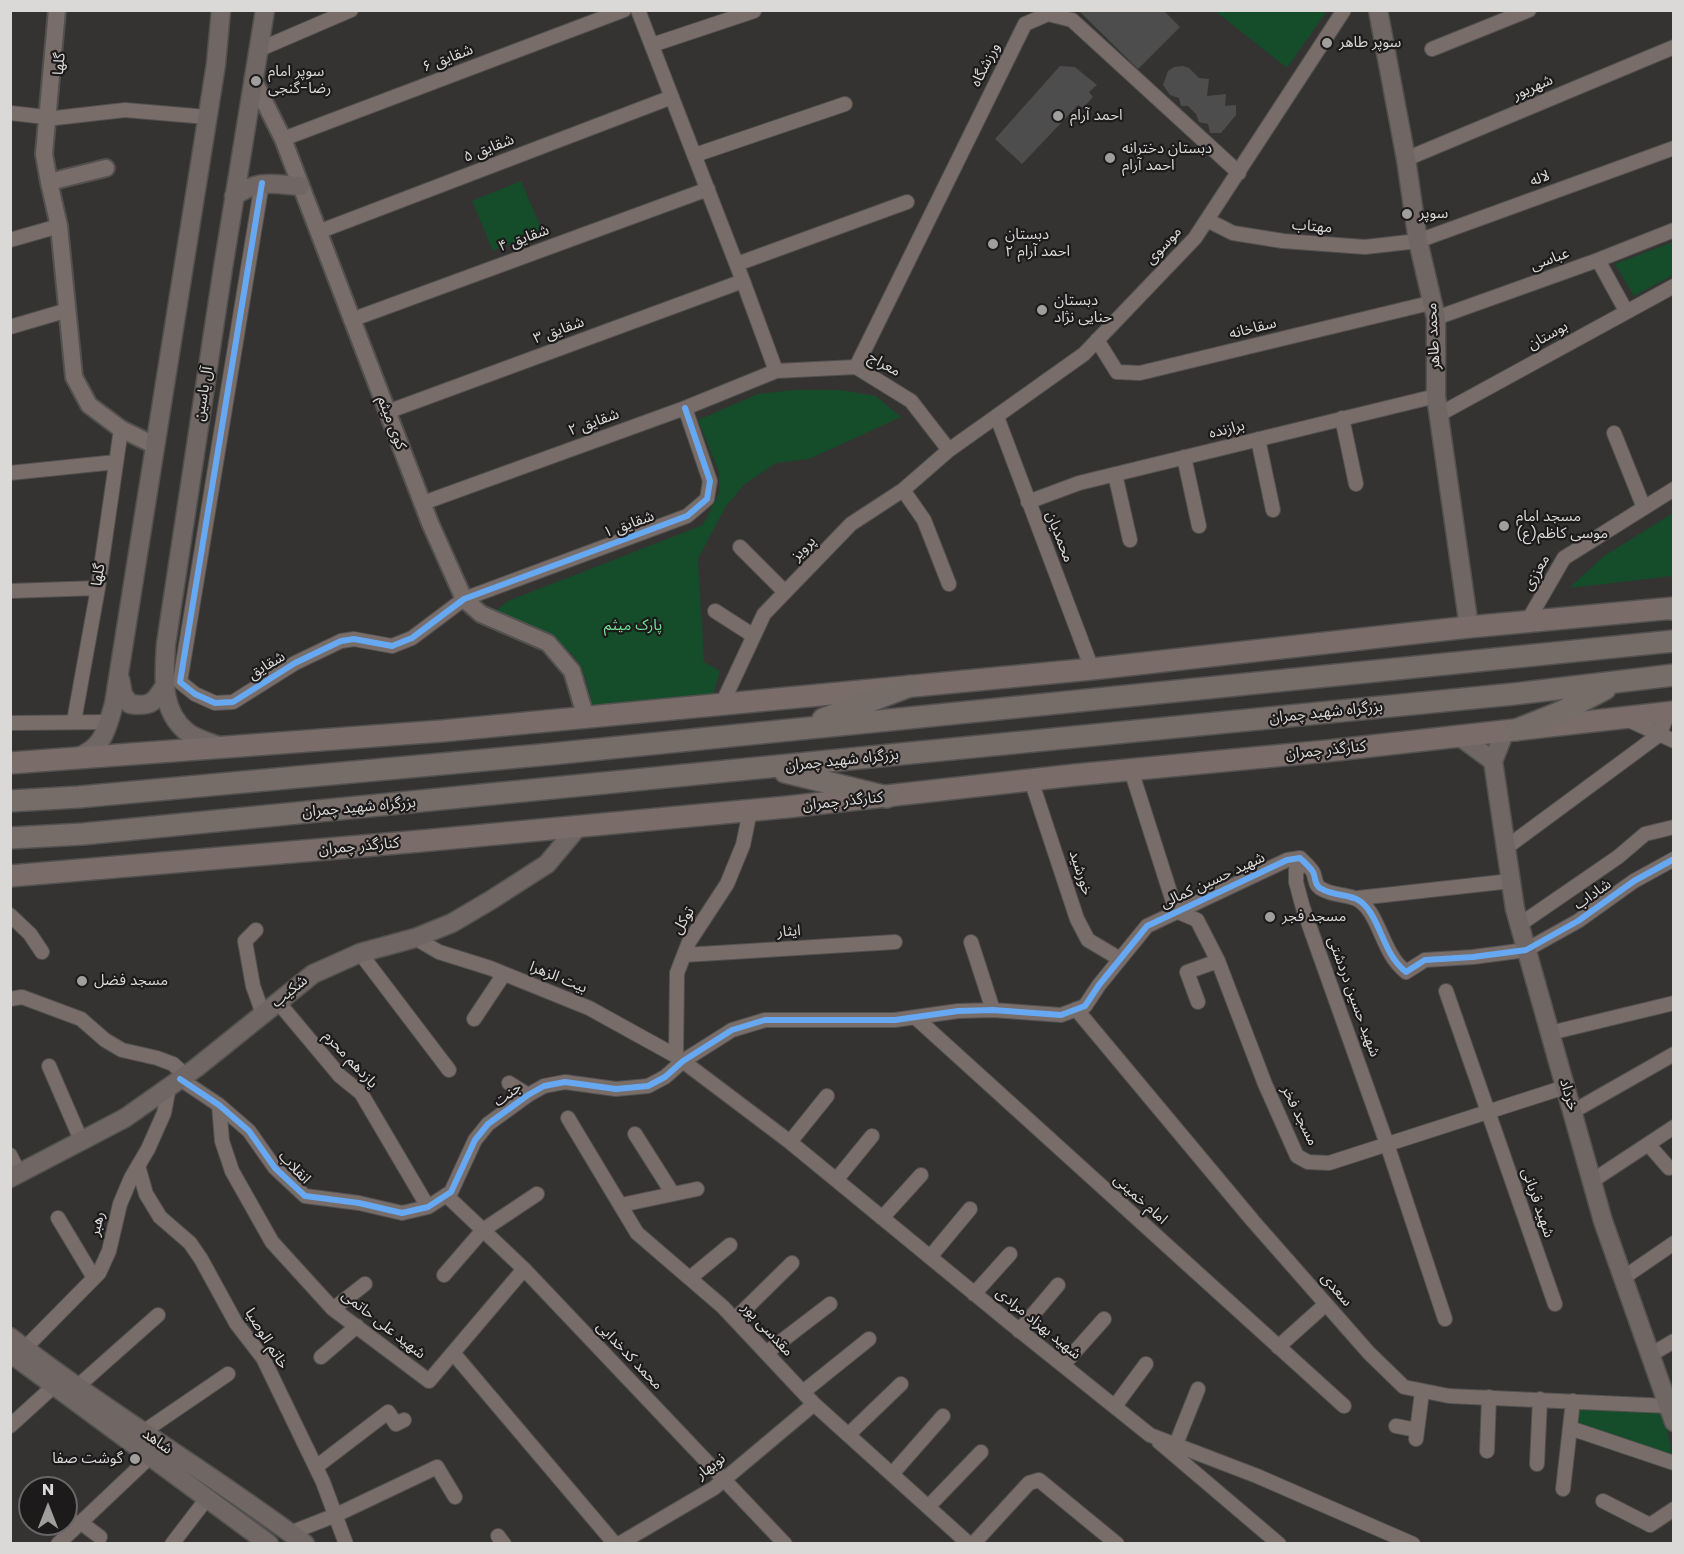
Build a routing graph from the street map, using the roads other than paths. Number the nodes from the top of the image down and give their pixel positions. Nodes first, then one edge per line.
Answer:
1 (57, 10) edge
2 (64, 10) edge
3 (221, 10) edge
4 (265, 10) edge
5 (351, 10) edge
6 (624, 10) edge
7 (638, 10) edge
8 (1344, 10) edge
9 (1378, 10) edge
10 (1528, 10) edge
11 (754, 11) edge
12 (652, 45) junction
13 (1674, 47) edge
14 (1432, 49) dead end
15 (258, 50) junction
16 (253, 79) junction
17 (672, 97) junction
18 (845, 104) dead end
19 (10, 113) edge
20 (207, 117) junction
21 (51, 118) junction
22 (283, 139) junction
23 (1674, 148) edge
24 (695, 155) junction
25 (1406, 159) junction
26 (106, 168) dead end
27 (1239, 172) junction
28 (49, 182) junction
29 (262, 183) junction
30 (300, 186) junction
31 (708, 189) junction
32 (234, 196) junction
33 (907, 202) dead end
34 (1207, 220) junction
35 (59, 226) junction
36 (1674, 230) edge
37 (318, 232) junction
38 (10, 240) edge
39 (1418, 241) junction
40 (1598, 260) junction
41 (737, 264) junction
42 (743, 281) junction
43 (1674, 286) edge
44 (68, 310) junction
45 (1435, 310) junction
46 (1626, 311) junction
47 (351, 320) junction
48 (10, 327) edge
49 (1098, 340) junction
50 (856, 368) junction
51 (776, 371) junction
52 (1436, 396) junction
53 (685, 408) junction
54 (387, 412) junction
55 (1438, 415) junction
56 (997, 417) junction
57 (1342, 418) junction
58 (121, 429) junction
59 (1614, 433) dead end
60 (1258, 439) junction
61 (154, 445) junction
62 (949, 450) junction
63 (1184, 457) junction
64 (116, 462) junction
65 (10, 473) edge
66 (1115, 474) junction
67 (1356, 484) dead end
68 (1674, 489) edge
69 (903, 490) junction
70 (1028, 502) junction
71 (423, 503) junction
72 (1644, 508) junction
73 (1274, 510) dead end
74 (1199, 526) dead end
75 (1130, 540) dead end
76 (740, 547) dead end
77 (949, 584) dead end
78 (98, 588) junction
79 (10, 591) edge
80 (785, 592) junction
81 (464, 599) junction
82 (1672, 609) edge
83 (715, 611) dead end
84 (1527, 622) junction
85 (1469, 627) junction
86 (754, 636) junction
87 (1674, 641) edge
88 (1092, 669) junction
89 (119, 674) junction
90 (1674, 675) edge
91 (1620, 681) junction
92 (172, 684) junction
93 (910, 686) junction
94 (722, 704) junction
95 (1671, 712) edge
96 (586, 718) junction
97 (1623, 718) junction
98 (74, 721) junction
99 (109, 722) junction
100 (10, 723) edge
101 (794, 730) junction
102 (1510, 731) junction
103 (1660, 734) junction
104 (1459, 736) junction
105 (1674, 741) edge
106 (224, 748) junction
107 (75, 758) junction
108 (1493, 761) junction
109 (10, 763) edge
110 (770, 768) junction
111 (1131, 770) junction
112 (1031, 780) junction
113 (887, 797) junction
114 (10, 801) edge
115 (750, 811) junction
116 (578, 827) junction
117 (1674, 827) edge
118 (10, 838) edge
119 (1507, 847) junction
120 (1674, 859) edge
121 (1305, 863) junction
122 (10, 876) edge
123 (1511, 881) junction
124 (1358, 898) junction
125 (1176, 911) junction
126 (10, 915) edge
127 (1519, 924) junction
128 (256, 930) dead end
129 (416, 938) junction
130 (896, 942) dead end
131 (971, 942) dead end
132 (1526, 950) junction
133 (42, 952) dead end
134 (360, 953) junction
135 (684, 955) junction
136 (1120, 959) junction
137 (1218, 961) junction
138 (504, 974) junction
139 (1446, 991) dead end
140 (16, 998) edge
141 (278, 1002) junction
142 (1198, 1002) dead end
143 (1674, 1004) edge
144 (993, 1010) junction
145 (1077, 1010) junction
146 (263, 1014) junction
147 (915, 1017) junction
148 (474, 1019) dead end
149 (1550, 1033) junction
150 (1674, 1054) edge
151 (680, 1058) junction
152 (49, 1066) dead end
153 (449, 1070) dead end
154 (178, 1081) junction
155 (509, 1083) dead end
156 (1565, 1087) junction
157 (528, 1095) junction
158 (827, 1096) dead end
159 (219, 1105) junction
160 (1488, 1112) junction
161 (1572, 1112) junction
162 (568, 1118) dead end
163 (1674, 1127) edge
164 (635, 1134) dead end
165 (872, 1136) dead end
166 (81, 1140) junction
167 (790, 1142) junction
168 (1388, 1144) junction
169 (1648, 1144) junction
170 (10, 1155) edge
171 (138, 1166) junction
172 (1669, 1168) dead end
173 (921, 1175) dead end
174 (15, 1176) edge
175 (836, 1180) junction
176 (1592, 1181) junction
177 (697, 1189) dead end
178 (448, 1193) junction
179 (537, 1194) dead end
180 (673, 1194) junction
181 (621, 1206) junction
182 (428, 1207) junction
183 (970, 1209) dead end
184 (58, 1218) dead end
185 (882, 1218) junction
186 (483, 1230) junction
187 (1674, 1243) edge
188 (730, 1245) dead end
189 (1010, 1254) dead end
190 (930, 1257) junction
191 (792, 1263) dead end
192 (524, 1269) junction
193 (444, 1275) dead end
194 (94, 1278) junction
195 (690, 1278) junction
196 (1623, 1278) junction
197 (365, 1284) dead end
198 (1058, 1285) dead end
199 (974, 1294) junction
200 (830, 1304) dead end
201 (1326, 1304) junction
202 (1555, 1304) dead end
203 (333, 1309) junction
204 (158, 1315) dead end
205 (735, 1319) junction
206 (1104, 1319) dead end
207 (1445, 1319) dead end
208 (357, 1326) junction
209 (1019, 1330) junction
210 (10, 1337) edge
211 (869, 1339) dead end
212 (1674, 1341) edge
213 (1278, 1347) junction
214 (18, 1350) edge
215 (766, 1353) junction
216 (454, 1354) junction
217 (1650, 1355) junction
218 (321, 1357) dead end
219 (1146, 1364) dead end
220 (1063, 1365) junction
221 (228, 1374) dead end
222 (901, 1384) dead end
223 (55, 1385) junction
224 (78, 1386) junction
225 (1198, 1389) dead end
226 (803, 1392) junction
227 (1422, 1392) junction
228 (1489, 1397) junction
229 (1540, 1399) junction
230 (1573, 1401) junction
231 (814, 1404) junction
232 (1115, 1406) junction
233 (1344, 1406) dead end
234 (1671, 1414) edge
235 (943, 1416) dead end
236 (404, 1420) dead end
237 (10, 1426) edge
238 (1396, 1426) dead end
239 (1570, 1428) junction
240 (143, 1432) junction
241 (848, 1435) junction
242 (1150, 1435) junction
243 (1176, 1444) junction
244 (1487, 1451) dead end
245 (981, 1452) dead end
246 (152, 1455) junction
247 (1674, 1463) edge
248 (1537, 1464) dead end
249 (316, 1467) junction
250 (892, 1474) junction
251 (723, 1480) junction
252 (1563, 1489) dead end
253 (208, 1497) junction
254 (455, 1497) dead end
255 (1603, 1501) dead end
256 (928, 1507) junction
257 (1674, 1509) edge
258 (336, 1515) junction
259 (80, 1522) junction
260 (100, 1537) dead end
261 (297, 1538) edge
262 (639, 1539) edge
263 (58, 1544) edge
264 (172, 1544) edge
265 (269, 1544) edge
266 (346, 1544) edge
267 (617, 1544) edge
268 (785, 1544) edge
269 (971, 1544) edge
270 (1117, 1544) edge
271 (1279, 1544) edge
272 (1413, 1544) edge

1 - 21 street
2 - 21 street, گلها
3 - 20 main road
4 - 15 main road, آل یاسین
5 - 15 street
6 - 22 street, شقایق ۶
7 - 12 street
8 - 27 street, موسوی
9 - 25 main road, محمد طاهر
10 - 14 street
11 - 12 street
12 - 17 street
13 - 25 street, شهریور
15 - 16 main road, آل یاسین
16 - 22 street, کوی میثم
16 - 32 main road, آل یاسین
17 - 24 street
17 - 37 street, شقایق ۵
18 - 24 street
19 - 21 street
20 - 21 street
20 - 61 main road
21 - 28 street, گلها
22 - 30 street, کوی میثم
23 - 39 street, لاله
24 - 31 street
25 - 39 main road, محمد طاهر
26 - 28 street
27 - 34 street, موسوی
27 - 50 street, ورزشگاه
28 - 35 street, گلها
29 - 30 main road
29 - 32 main road
29 - 92 street
30 - 37 street, کوی میثم
31 - 41 street
31 - 47 street, شقایق ۴
32 - 92 main road, آل یاسین
33 - 41 street
34 - 39 street, مهتاب
34 - 49 street, موسوی
35 - 38 street
35 - 44 street, گلها
36 - 40 street, عباسی
37 - 47 street, کوی میثم
39 - 45 main road, محمد طاهر
40 - 45 street, عباسی
40 - 46 street
41 - 42 street
42 - 51 street
42 - 54 street, شقایق ۳
43 - 46 street, بوستان
44 - 48 street
44 - 58 street, گلها
45 - 49 street, سقاخانه
45 - 52 main road, محمد طاهر
46 - 55 street, بوستان
47 - 54 street, کوی میثم
49 - 56 street, موسوی
50 - 51 street, معراج
50 - 62 street, معراج
51 - 53 street, شقایق ۲
52 - 55 main road, محمد طاهر
52 - 57 street, برازنده
53 - 71 street, شقایق ۲
53 - 81 street, شقایق ۱
54 - 71 street, کوی میثم
55 - 85 main road, محمد طاهر
56 - 62 street, موسوی
56 - 70 street, محمدیان
57 - 60 street, برازنده
57 - 67 street
58 - 61 street, گلها
58 - 64 street, گلها
59 - 72 street
60 - 63 street, برازنده
60 - 73 street
61 - 89 main road
62 - 69 street, پرویز
63 - 66 street, برازنده
63 - 74 street
64 - 65 street
64 - 78 street, گلها
66 - 70 street, برازنده
66 - 75 street
68 - 72 street, معززی
69 - 77 street
69 - 80 street, پرویز
70 - 88 street, محمدیان
71 - 81 street, کوی میثم
72 - 84 street, معززی
76 - 80 street
78 - 79 street
78 - 98 street, گلها
80 - 86 street, پرویز
81 - 92 street, شقایق
81 - 96 street, کوی میثم
82 - 84 main road
83 - 86 street
84 - 85 main road
85 - 88 main road
86 - 94 street, پرویز
87 - 101 highway
88 - 93 main road
89 - 92 main road
89 - 99 main road
90 - 91 highway, بزرگراه شهید چمران
91 - 102 highway
91 - 110 highway, بزرگراه شهید چمران
92 - 106 main road, آل یاسین
93 - 94 main road
93 - 101 highway
94 - 96 main road
95 - 97 main road, کنارگذر چمران
95 - 103 street
96 - 106 main road
97 - 102 main road, کنارگذر چمران
97 - 103 street
98 - 99 street
98 - 100 street
99 - 107 main road
101 - 114 highway
102 - 104 main road, کنارگذر چمران
102 - 108 main road
103 - 105 street
103 - 119 street
104 - 108 main road
104 - 111 main road, کنارگذر چمران
106 - 107 main road
107 - 109 main road
108 - 119 main road, خرداد
110 - 113 highway
110 - 118 highway, بزرگراه شهید چمران
111 - 112 main road, کنارگذر چمران
111 - 125 street
112 - 113 main road, کنارگذر چمران
112 - 136 street, خورشید
113 - 115 main road, کنارگذر چمران
115 - 116 main road, کنارگذر چمران
115 - 135 street, توکل
116 - 122 main road, کنارگذر چمران
116 - 129 main road, شکیب
117 - 127 street, شاداب
119 - 123 main road, خرداد
120 - 132 street, شاداب
121 - 124 street
121 - 125 street, شهید حسین کمالی
121 - 168 street, شهید حسین دردشتی
123 - 124 street
123 - 127 main road, خرداد
124 - 132 street
125 - 136 street, شهید حسین کمالی
125 - 137 street, مسجد فخر
126 - 133 street
127 - 132 main road, خرداد
128 - 146 street
129 - 134 main road, شکیب
129 - 138 street, بیت الزهرا
130 - 135 street, ایثار
131 - 144 street
132 - 149 main road, خرداد
134 - 141 main road, شکیب
134 - 153 street
135 - 151 street, توکل
136 - 145 street, شهید حسین کمالی
137 - 142 street
137 - 168 street, مسجد فخر
138 - 148 street
138 - 151 street, بیت الزهرا
139 - 160 street, شهید قربانی
140 - 154 street, انقلاب
141 - 146 main road, شکیب
141 - 182 street, یازدهم محرم
143 - 149 street
144 - 145 street
144 - 147 street
145 - 201 street, سعدی
146 - 154 main road, شکیب
147 - 151 street
147 - 213 street, امام خمینی
149 - 156 main road, خرداد
150 - 161 street
151 - 157 street, جنت
151 - 167 street, شهید بهزاد مرادی
152 - 166 street
154 - 159 street, انقلاب
154 - 166 main road, شکیب
154 - 171 street, رهبر
155 - 157 street
156 - 160 street, مسجد فخر
156 - 161 main road, خرداد
157 - 178 street, جنت
158 - 167 street
159 - 182 street, انقلاب
159 - 203 street, شهید علی حاتمی
160 - 168 street, مسجد فخر
160 - 202 street, شهید قربانی
161 - 176 main road, خرداد
162 - 181 street, مقدسی پور
163 - 169 street
164 - 180 street
165 - 175 street
166 - 174 main road, شکیب
167 - 175 street, شهید بهزاد مرادی
168 - 207 street
169 - 172 street
169 - 176 street
170 - 174 street
171 - 194 street, رهبر
171 - 249 street, خاتم الوصیا
173 - 185 street
175 - 185 street, شهید بهزاد مرادی
176 - 196 main road, خرداد
177 - 180 street
178 - 182 street, انقلاب
178 - 186 street, محمد کدخدایی
179 - 186 street
180 - 181 street
181 - 195 street, مقدسی پور
183 - 190 street
184 - 194 street
185 - 190 street, شهید بهزاد مرادی
186 - 192 street, محمد کدخدایی
186 - 193 street
187 - 196 street
188 - 195 street
189 - 199 street
190 - 199 street, شهید بهزاد مرادی
191 - 205 street
192 - 216 street, شهید علی حاتمی
192 - 251 street, محمد کدخدایی
194 - 214 street, رهبر
195 - 205 street, مقدسی پور
196 - 217 main road, خرداد
197 - 203 street
198 - 209 street
199 - 209 street, شهید بهزاد مرادی
200 - 215 street
201 - 213 street
201 - 227 street, سعدی
203 - 208 street, شهید علی حاتمی
204 - 224 street
205 - 215 street, مقدسی پور
206 - 220 street
208 - 216 street, شهید علی حاتمی
208 - 218 street
209 - 220 street, شهید بهزاد مرادی
210 - 214 main road, شاهد
211 - 226 street
212 - 217 street
213 - 233 street, امام خمینی
214 - 223 main road, شاهد
214 - 224 main road, شاهد
215 - 226 street, مقدسی پور
216 - 267 street
217 - 234 main road, خرداد
219 - 232 street
220 - 232 street, شهید بهزاد مرادی
221 - 240 street
222 - 241 street
223 - 237 street
223 - 246 main road, شاهد
224 - 240 main road, شاهد
225 - 243 street
226 - 231 street, مقدسی پور
227 - 228 street, سعدی
227 - 238 street
228 - 229 street, سعدی
228 - 244 street
229 - 230 street, سعدی
229 - 248 street
230 - 234 street, سعدی
230 - 239 street
231 - 241 street, مقدسی پور
231 - 251 street, نوبهار
232 - 242 street, شهید بهزاد مرادی
235 - 250 street
236 - 249 street
239 - 247 street
239 - 252 street
240 - 261 main road, شاهد
241 - 250 street, مقدسی پور
242 - 243 street, شهید بهزاد مرادی
242 - 271 street
243 - 272 street, شهید بهزاد مرادی
245 - 256 street
246 - 253 main road, شاهد
246 - 259 street
249 - 258 street, خاتم الوصیا
250 - 256 street, مقدسی پور
251 - 262 street, نوبهار
251 - 268 street, محمد کدخدایی
253 - 264 street
253 - 265 main road, شاهد
254 - 258 street
255 - 257 street
256 - 269 street, مقدسی پور
258 - 261 street
258 - 266 street, خاتم الوصیا
259 - 260 street
259 - 263 street
262 - 267 street, نوبهار
269 - 270 street

